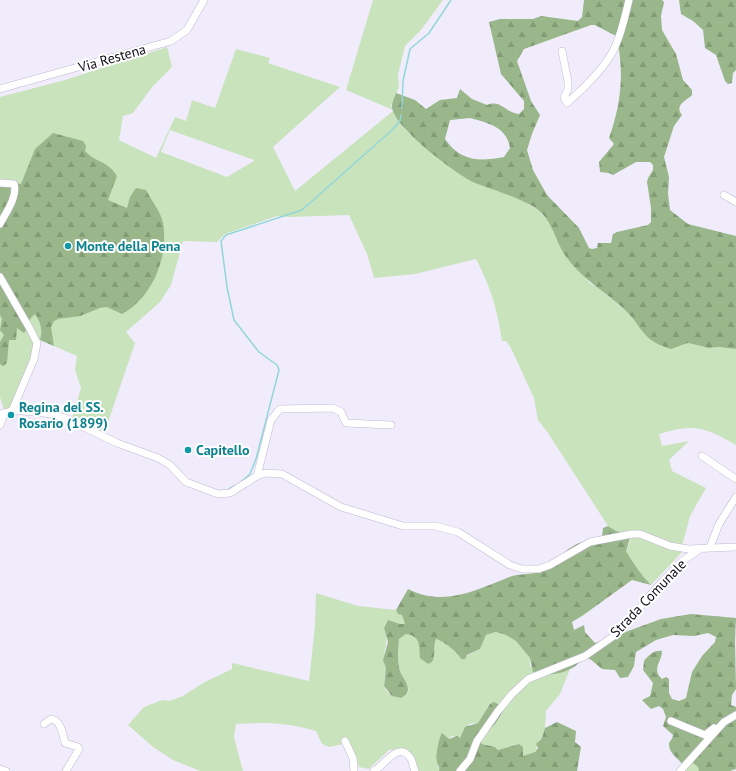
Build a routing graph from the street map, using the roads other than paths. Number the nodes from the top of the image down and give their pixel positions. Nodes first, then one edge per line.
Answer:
1 (204, 0) edge
2 (629, 0) edge
3 (562, 51) dead end
4 (0, 89) edge
5 (0, 183) edge
6 (724, 195) dead end
7 (736, 202) edge
8 (0, 224) edge
9 (0, 277) edge
10 (5, 413) edge
11 (0, 424) edge
12 (391, 425) dead end
13 (702, 456) dead end
14 (257, 476) junction
15 (736, 479) edge
16 (736, 497) edge
17 (710, 547) junction
18 (736, 548) edge
19 (700, 549) junction
20 (736, 715) edge
21 (671, 721) dead end
22 (724, 722) junction
23 (44, 724) dead end
24 (345, 741) dead end
25 (0, 769) edge
26 (6, 771) edge
27 (66, 771) edge
28 (354, 771) edge
29 (374, 771) edge
30 (415, 771) edge
31 (460, 771) edge
32 (680, 771) edge

1 - 4 street, Via Restena
2 - 3 street
5 - 8 street
6 - 7 street
9 - 10 street
10 - 11 street
10 - 14 street
12 - 14 street
13 - 15 street
14 - 19 street
16 - 17 street
17 - 18 street
17 - 19 street
19 - 31 street, Strada Comunale
20 - 22 street
21 - 22 street
22 - 32 street
23 - 27 street
24 - 28 street
25 - 26 street
29 - 30 street

